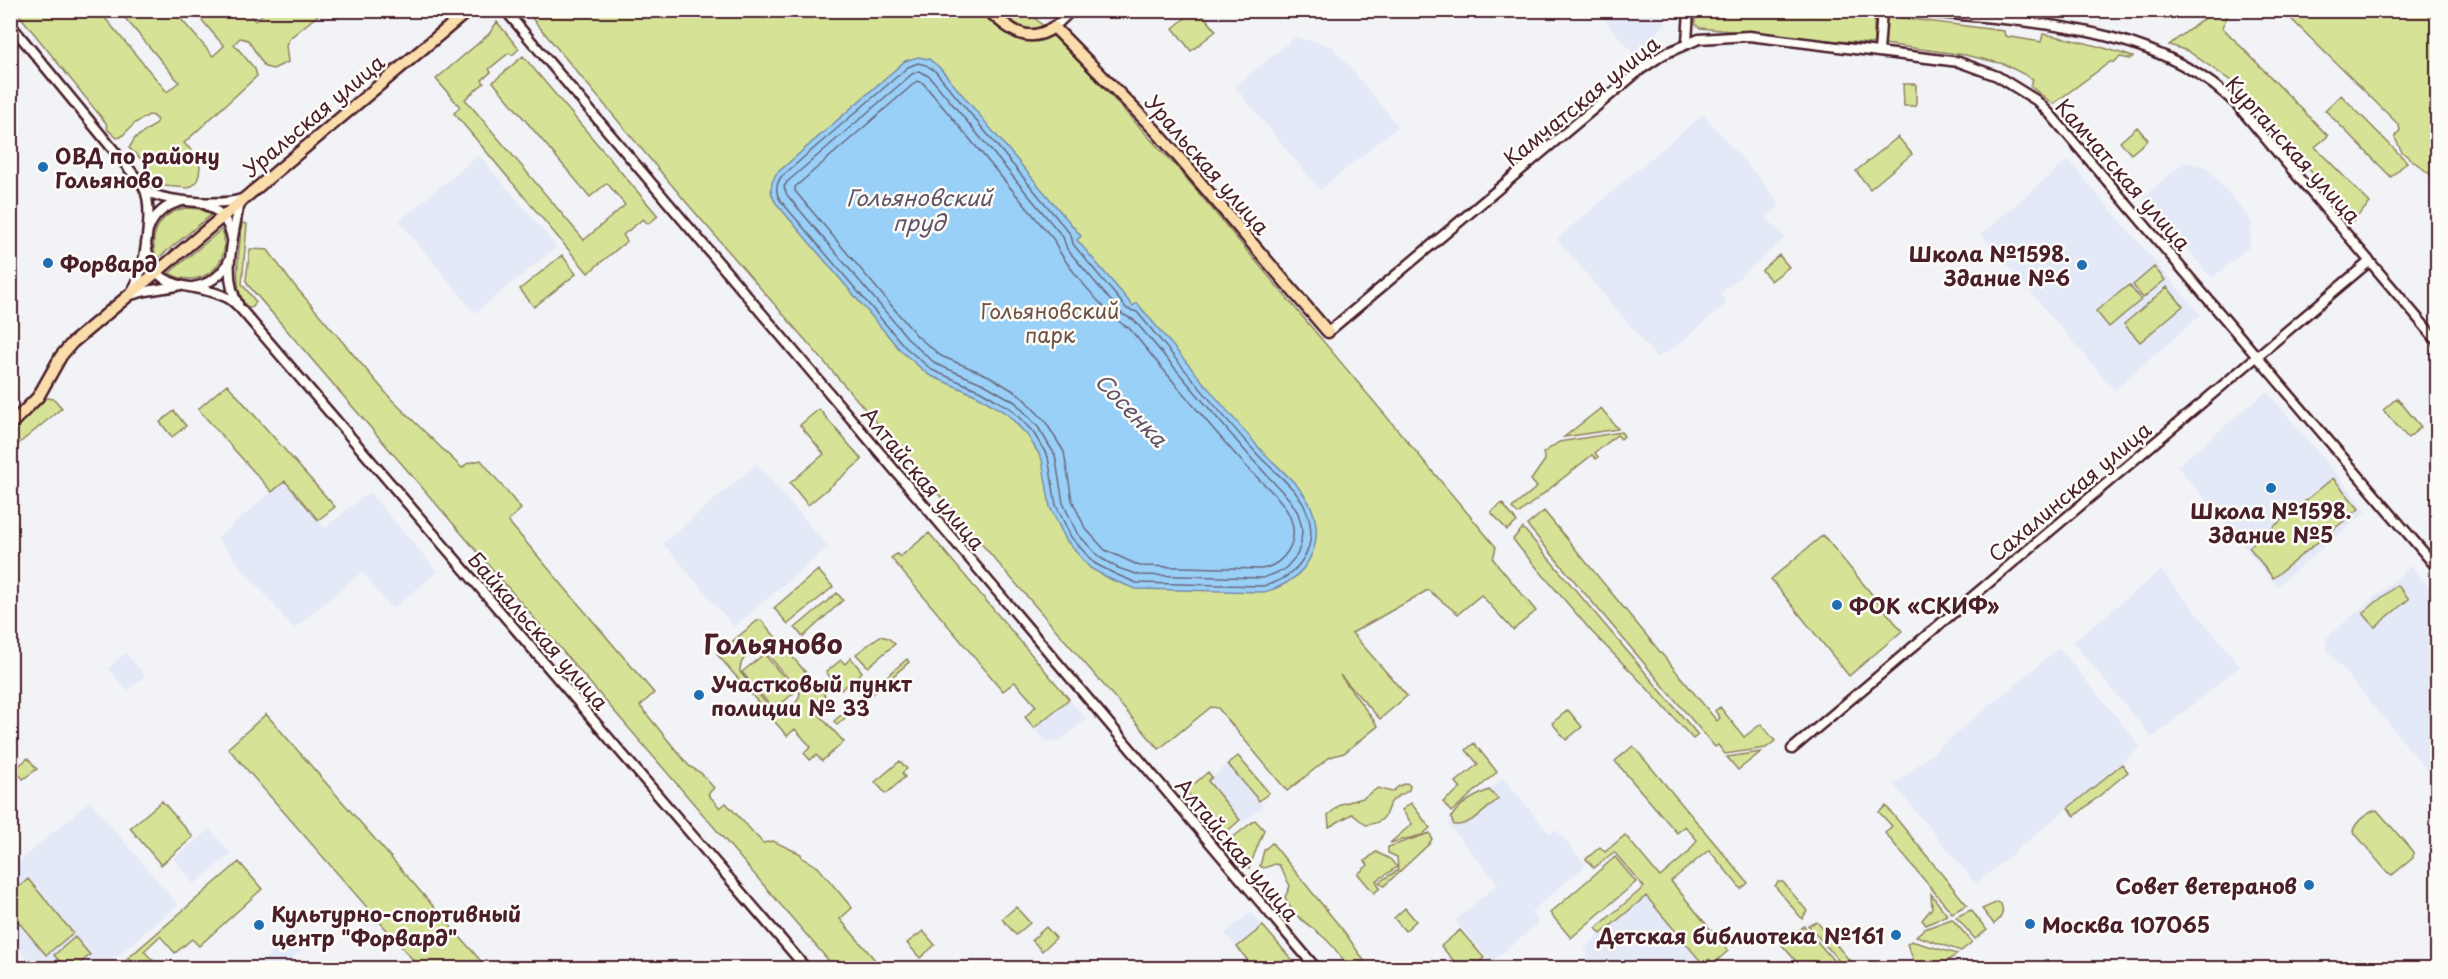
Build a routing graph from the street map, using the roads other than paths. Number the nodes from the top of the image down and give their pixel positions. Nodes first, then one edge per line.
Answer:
1 (469, 10) edge
2 (505, 10) edge
3 (988, 10) edge
4 (1072, 10) edge
5 (1689, 10) edge
6 (1882, 10) edge
7 (1910, 10) edge
8 (10, 24) edge
9 (1054, 27) junction
10 (1688, 42) junction
11 (1879, 52) junction
12 (144, 188) junction
13 (245, 197) junction
14 (189, 201) junction
15 (223, 216) junction
16 (146, 240) junction
17 (232, 252) junction
18 (2370, 261) junction
19 (157, 272) junction
20 (181, 286) junction
21 (125, 299) junction
22 (245, 314) junction
23 (1328, 332) joint
24 (2438, 342) edge
25 (2256, 357) junction
26 (10, 425) edge
27 (2438, 569) edge
28 (1792, 748) dead end
29 (806, 969) edge
30 (1317, 969) edge

1 - 13 main road, Уральская улица
2 - 30 street, Алтайская улица
3 - 9 main road
4 - 9 street
5 - 10 street
6 - 11 street
7 - 18 street, Курганская улица
8 - 12 street
9 - 23 main road, Уральская улица
10 - 11 street, Камчатская улица
10 - 23 street, Камчатская улица
11 - 25 street, Камчатская улица
12 - 14 street
12 - 16 street
13 - 14 street
13 - 15 main road, Уральская улица
13 - 17 street
14 - 15 street
14 - 16 street
15 - 17 street
15 - 19 main road, Уральская улица
16 - 19 street
16 - 21 street
17 - 20 street
17 - 22 street
18 - 24 street, Курганская улица
18 - 25 street, Сахалинская улица
19 - 20 street
19 - 21 main road, Уральская улица
20 - 21 street
20 - 22 street
21 - 26 main road, Уральская улица
22 - 29 street, Байкальская улица
25 - 27 street, Камчатская улица
25 - 28 street, Сахалинская улица

